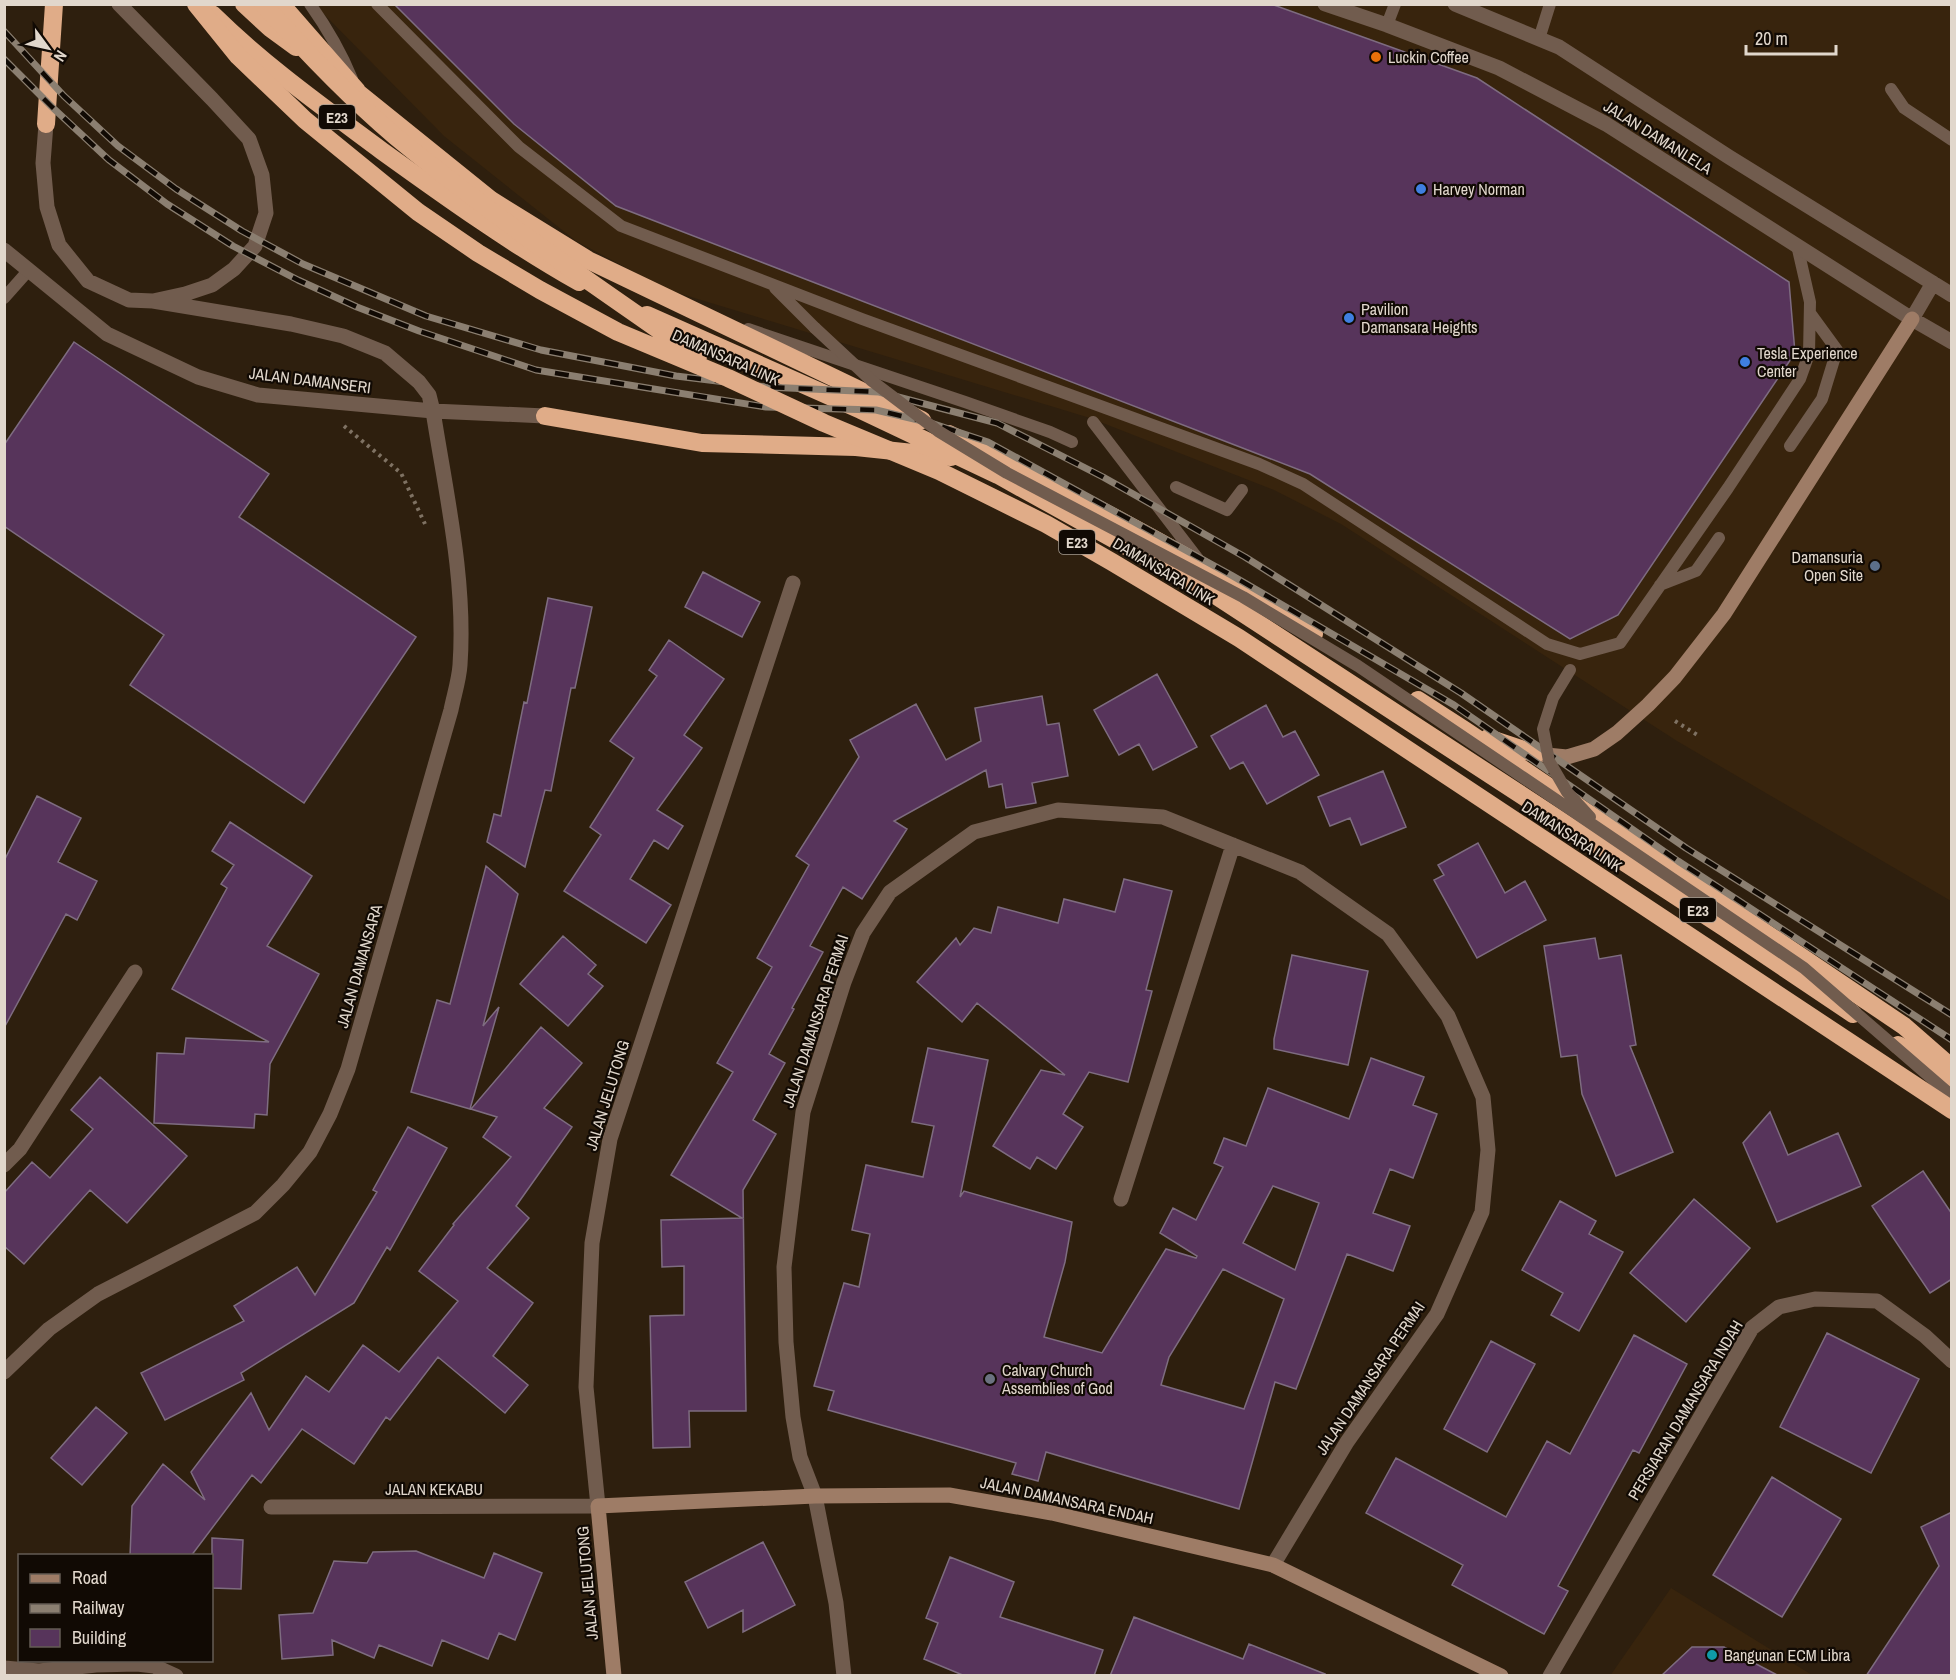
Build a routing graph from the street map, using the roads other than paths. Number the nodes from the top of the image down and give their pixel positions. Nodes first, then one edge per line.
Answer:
1 (54, 4) edge
2 (118, 4) edge
3 (196, 4) edge
4 (202, 4) edge
5 (244, 4) edge
6 (263, 4) edge
7 (281, 4) edge
8 (310, 4) edge
9 (377, 4) edge
10 (1325, 4) edge
11 (1395, 4) edge
12 (1455, 4) edge
13 (1550, 4) edge
14 (1387, 25) junction
15 (1539, 39) junction
16 (1891, 89) dead end
17 (357, 92) junction
18 (46, 124) joint
19 (1952, 140) edge
20 (1797, 245) junction
21 (4, 250) edge
22 (28, 271) junction
23 (1934, 284) junction
24 (772, 285) junction
25 (1952, 294) edge
26 (4, 298) edge
27 (153, 301) junction
28 (692, 310) junction
29 (1810, 313) junction
30 (1912, 319) junction
31 (1952, 342) edge
32 (728, 378) junction
33 (433, 411) junction
34 (545, 416) joint
35 (1093, 422) dead end
36 (1072, 442) dead end
37 (1790, 446) dead end
38 (964, 458) junction
39 (1176, 488) dead end
40 (1242, 490) dead end
41 (1719, 538) dead end
42 (1202, 564) junction
43 (793, 583) dead end
44 (1660, 585) junction
45 (1581, 654) junction
46 (1466, 731) junction
47 (1536, 754) joint
48 (1233, 845) junction
49 (1623, 846) junction
50 (135, 972) dead end
51 (1952, 1068) edge
52 (1952, 1081) edge
53 (1952, 1096) edge
54 (1952, 1110) edge
55 (4, 1165) edge
56 (1121, 1199) dead end
57 (1952, 1361) edge
58 (4, 1372) edge
59 (815, 1496) junction
60 (598, 1506) junction
61 (271, 1507) dead end
62 (1273, 1565) junction
63 (4, 1668) edge
64 (176, 1676) edge
65 (614, 1676) edge
66 (844, 1676) edge
67 (1501, 1676) edge
68 (1550, 1676) edge

1 - 18 highway
2 - 27 street
3 - 32 highway, DAMANSARA LINK / E23, bridge
4 - 38 highway, DAMANSARA LINK / E23
5 - 17 highway
6 - 32 highway, bridge
7 - 17 highway
8 - 17 lane
9 - 24 lane
10 - 14 street, JALAN DAMANLELA
11 - 14 lane
12 - 15 street, JALAN DAMANLELA
13 - 15 lane
14 - 20 street, JALAN DAMANLELA
15 - 23 street, JALAN DAMANLELA
16 - 19 lane
17 - 28 highway
18 - 27 street, JALAN DAMANSARA
20 - 29 lane
20 - 30 street, JALAN DAMANLELA
21 - 22 street, JALAN DAMANSERI
22 - 26 lane
22 - 33 street, JALAN DAMANSERI
23 - 25 street, JALAN DAMANLELA
23 - 30 street
24 - 45 lane
24 - 49 lane, bridge
27 - 33 street, JALAN DAMANSARA
28 - 36 lane
28 - 42 highway
29 - 37 lane
29 - 44 lane
30 - 31 street, JALAN DAMANLELA
30 - 47 street
32 - 54 highway, DAMANSARA LINK / E23, bridge
33 - 34 street, JALAN DAMANSERI
33 - 58 street, JALAN DAMANSARA
34 - 38 highway
35 - 42 lane
38 - 52 highway, DAMANSARA LINK / E23
39 - 40 lane
41 - 44 lane
42 - 46 highway
43 - 60 street, JALAN JELUTONG
44 - 45 lane
45 - 49 lane, bridge
46 - 47 highway
46 - 51 highway
48 - 56 street
48 - 59 street, JALAN DAMANSARA PERMAI
48 - 62 street, JALAN DAMANSARA PERMAI
49 - 53 lane, bridge
50 - 55 street
57 - 68 street, PERSIARAN DAMANSARA INDAH
59 - 60 street, JALAN DAMANSARA ENDAH
59 - 62 street, JALAN DAMANSARA ENDAH
59 - 66 street, JALAN DAMANSARA PERMAI
60 - 61 street, JALAN KEKABU
60 - 65 street, JALAN JELUTONG
62 - 67 street, JALAN DAMANSARA ENDAH
63 - 64 street

